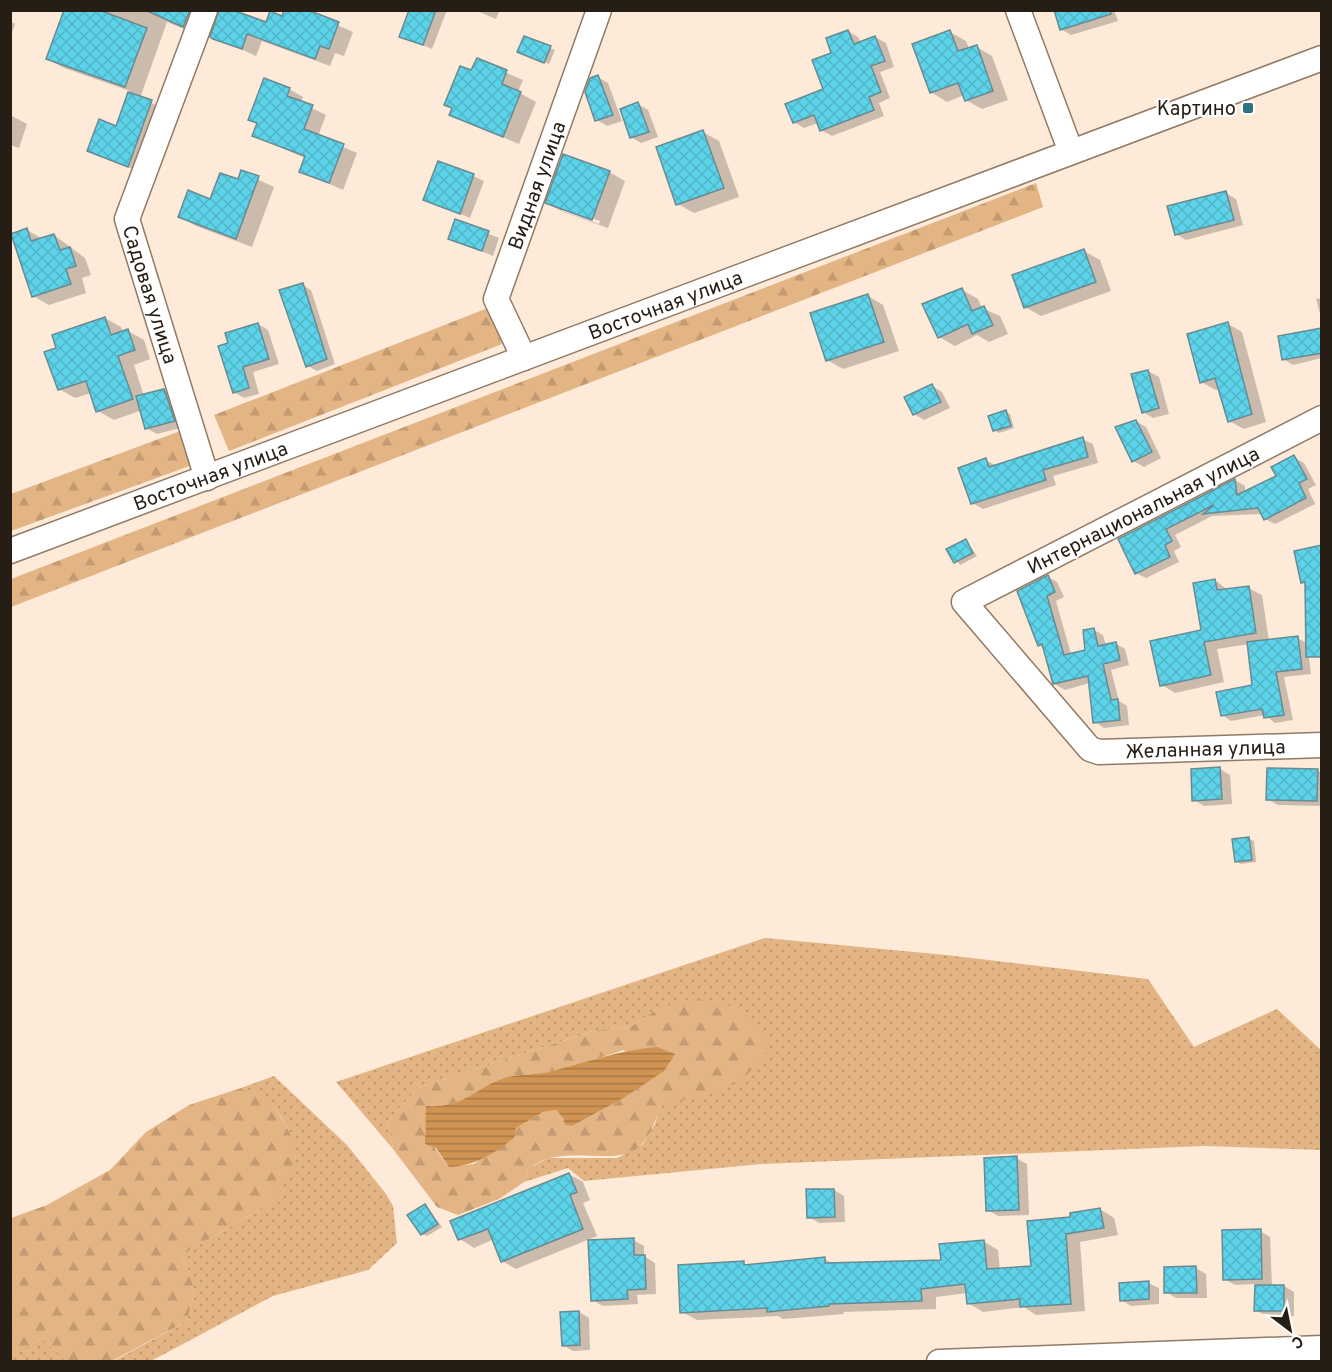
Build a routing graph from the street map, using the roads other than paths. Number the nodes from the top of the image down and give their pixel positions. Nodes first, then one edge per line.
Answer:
1 (205, 10) edge
2 (599, 10) edge
3 (1017, 10) edge
4 (1322, 58) edge
5 (1071, 152) junction
6 (524, 358) junction
7 (1322, 417) edge
8 (207, 478) junction
9 (10, 551) edge
10 (1322, 745) edge
11 (1090, 749) joint
12 (1322, 1348) edge
13 (939, 1362) edge

1 - 8 street, Садовая улица
2 - 6 street, Видная улица
3 - 5 street
4 - 5 street, Восточная улица
5 - 6 street, Восточная улица
6 - 8 street, Восточная улица
7 - 11 street, Интернациональная улица
8 - 9 street, Восточная улица
10 - 11 street, Желанная улица
12 - 13 street

